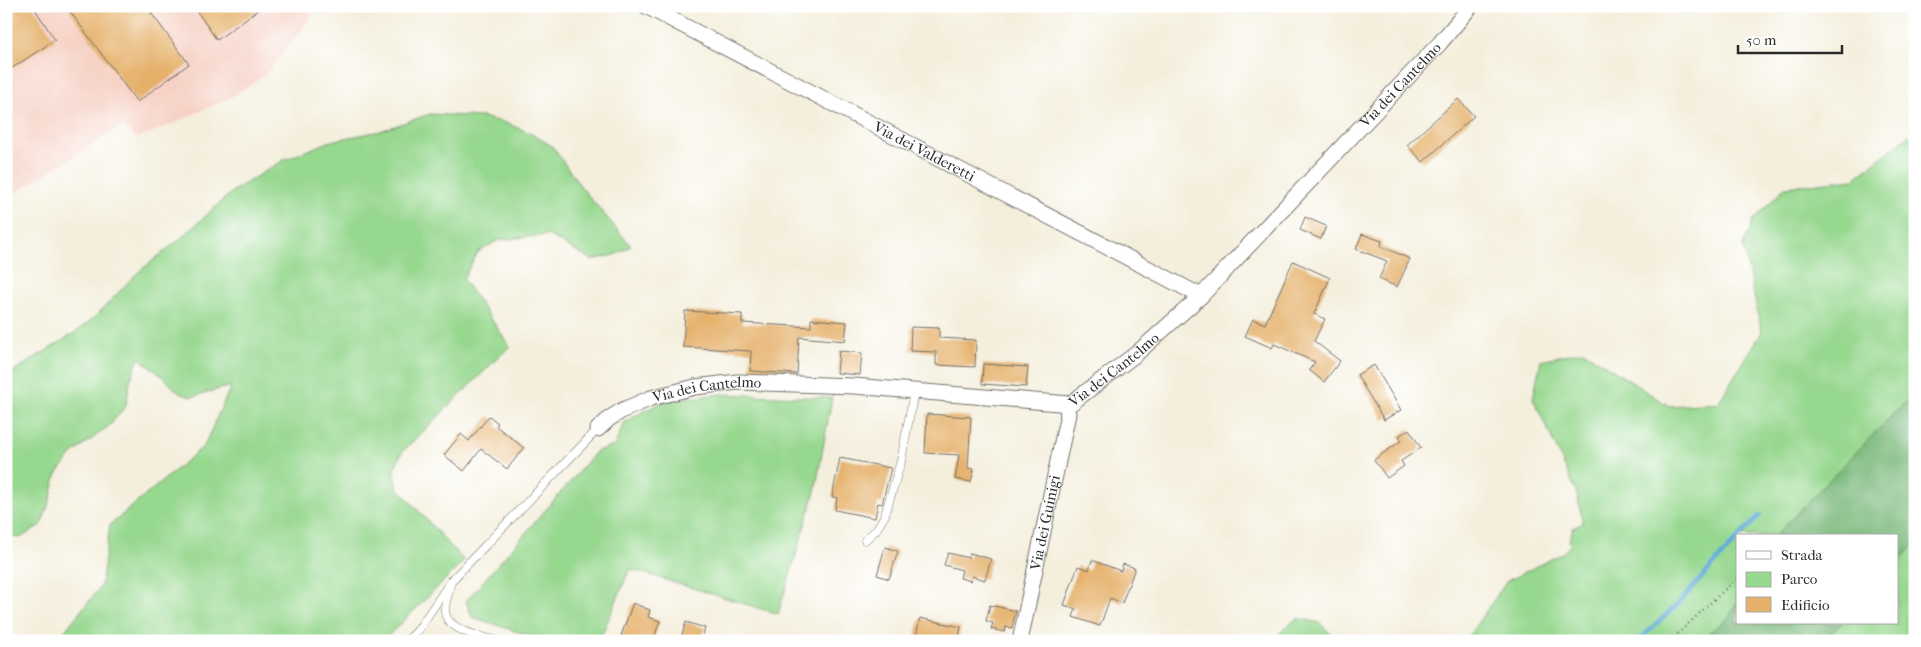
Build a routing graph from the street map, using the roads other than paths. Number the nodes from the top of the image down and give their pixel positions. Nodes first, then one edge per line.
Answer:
1 (646, 6) edge
2 (1471, 6) edge
3 (1201, 296) junction
4 (914, 392) junction
5 (1066, 404) junction
6 (598, 430) joint
7 (865, 540) dead end
8 (451, 580) junction
9 (407, 641) edge
10 (498, 641) edge
11 (1020, 641) edge

1 - 3 street, Via dei Valderetti
2 - 3 street, Via dei Cantelmo
3 - 5 street, Via dei Cantelmo
4 - 5 street, Via dei Cantelmo
4 - 6 street, Via dei Cantelmo
4 - 7 lane
5 - 11 street, Via dei Guinigi
6 - 8 lane
8 - 9 lane
8 - 10 lane

